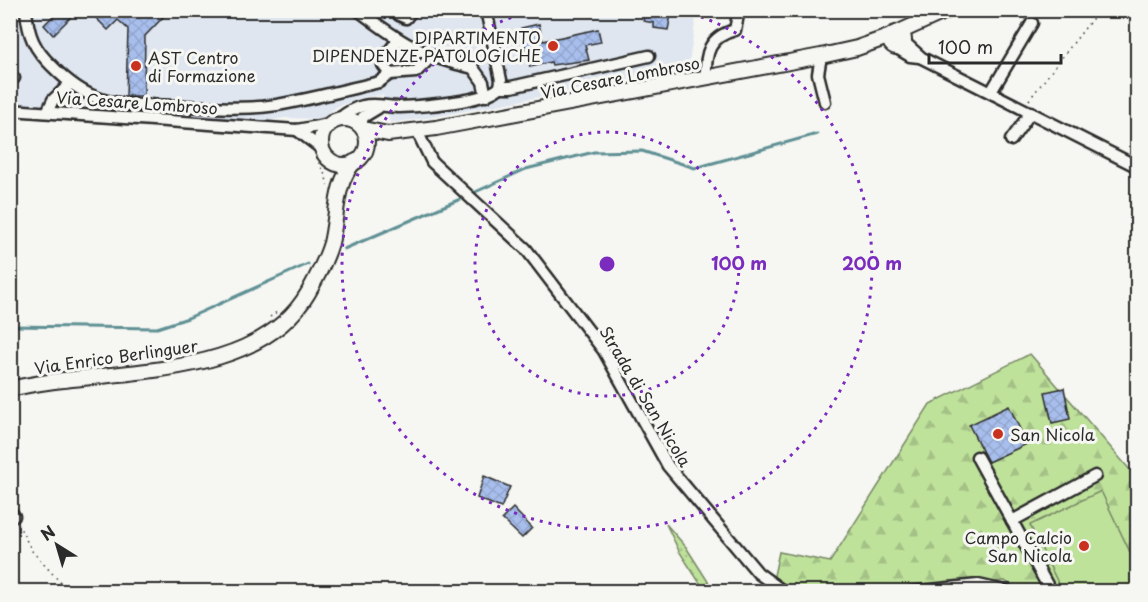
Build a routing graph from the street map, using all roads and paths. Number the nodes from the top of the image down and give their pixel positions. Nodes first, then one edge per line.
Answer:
1 (26, 10) edge
2 (358, 10) edge
3 (398, 10) edge
4 (412, 10) edge
5 (739, 10) edge
6 (948, 10) edge
7 (1099, 10) edge
8 (488, 11) edge
9 (1032, 23) dead end
10 (398, 40) junction
11 (897, 41) junction
12 (650, 56) dead end
13 (821, 56) junction
14 (431, 57) junction
15 (390, 74) junction
16 (706, 77) junction
17 (70, 84) junction
18 (500, 87) junction
19 (991, 92) junction
20 (486, 96) junction
21 (825, 102) dead end
22 (381, 106) junction
23 (10, 110) edge
24 (1028, 110) junction
25 (47, 112) junction
26 (334, 122) junction
27 (362, 127) junction
28 (297, 130) junction
29 (417, 131) junction
30 (388, 134) junction
31 (1011, 140) dead end
32 (365, 150) junction
33 (322, 153) junction
34 (1137, 157) edge
35 (1125, 160) junction
36 (354, 162) junction
37 (1137, 167) edge
38 (333, 191) junction
39 (280, 310) dead end
40 (263, 322) dead end
41 (10, 389) edge
42 (977, 457) dead end
43 (1095, 476) dead end
44 (12, 513) edge
45 (1012, 521) junction
46 (69, 591) edge
47 (784, 591) edge
48 (912, 591) edge
49 (1009, 591) edge
50 (1051, 591) edge

1 - 17 street
2 - 10 street
3 - 4 street
5 - 16 street
6 - 11 main road
7 - 24 path
8 - 18 street
9 - 19 street
10 - 14 street
10 - 15 street
11 - 13 main road, Via Cesare Lombroso
11 - 19 street
12 - 18 street
13 - 16 main road, Via Cesare Lombroso
13 - 21 street
14 - 15 street
14 - 20 street
15 - 17 street
16 - 29 main road, Via Cesare Lombroso
17 - 25 street
18 - 20 street, Via Cesare Lombroso
19 - 24 street
20 - 22 street, Via Cesare Lombroso
22 - 26 street, Via Cesare Lombroso
22 - 27 street
23 - 25 street, Via Cesare Lombroso
24 - 31 street
24 - 35 street
25 - 28 street, Via Cesare Lombroso
26 - 27 main road
26 - 28 street, Via Cesare Lombroso
26 - 33 main road
27 - 30 main road, Via Cesare Lombroso
27 - 32 main road
28 - 33 street
29 - 30 main road, Via Cesare Lombroso
29 - 47 street, Strada di San Nicola
30 - 32 main road, Via Cesare Lombroso
32 - 36 main road
33 - 36 main road
33 - 38 main road
33 - 38 path
34 - 35 street
35 - 37 street
36 - 38 main road
38 - 41 main road, Via Enrico Berlinguer
39 - 40 path
42 - 45 street
43 - 45 street
44 - 46 path
45 - 50 street
48 - 49 street

